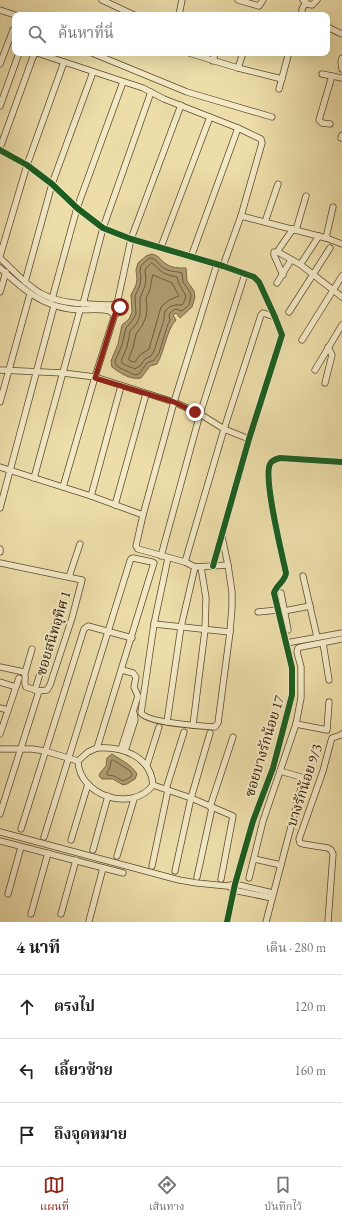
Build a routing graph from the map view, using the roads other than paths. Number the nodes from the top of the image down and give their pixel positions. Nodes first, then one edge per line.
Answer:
1 (102, 0) edge
2 (182, 0) edge
3 (238, 0) edge
4 (263, 0) edge
5 (317, 0) edge
6 (305, 1) edge
7 (0, 10) edge
8 (128, 12) edge
9 (180, 12) edge
10 (302, 12) edge
11 (12, 14) edge
12 (330, 28) edge
13 (12, 33) edge
14 (342, 34) edge
15 (19, 56) edge
16 (34, 56) edge
17 (46, 56) edge
18 (99, 56) edge
19 (198, 56) edge
20 (214, 56) edge
21 (242, 56) edge
22 (288, 56) edge
23 (342, 58) edge
24 (213, 61) junction
25 (64, 62) junction
26 (0, 64) edge
27 (238, 68) junction
28 (342, 69) edge
29 (93, 72) junction
30 (322, 74) dead end
31 (332, 76) junction
32 (342, 78) edge
33 (282, 79) junction
34 (122, 82) junction
35 (279, 89) dead end
36 (152, 92) junction
37 (181, 105) junction
38 (0, 106) edge
39 (210, 117) junction
40 (272, 117) dead end
41 (330, 124) dead end
42 (238, 128) junction
43 (0, 149) edge
44 (27, 165) junction
45 (52, 184) junction
46 (278, 184) dead end
47 (306, 196) dead end
48 (77, 208) junction
49 (333, 208) dead end
50 (241, 216) junction
51 (265, 222) junction
52 (103, 228) junction
53 (294, 230) junction
54 (318, 236) junction
55 (326, 238) junction
56 (131, 239) junction
57 (342, 244) edge
58 (161, 247) junction
59 (330, 248) dead end
60 (279, 249) dead end
61 (192, 256) junction
62 (0, 257) edge
63 (291, 260) junction
64 (302, 262) dead end
65 (217, 264) junction
66 (223, 266) junction
67 (10, 267) junction
68 (0, 268) edge
69 (6, 273) junction
70 (245, 274) junction
71 (283, 275) junction
72 (313, 275) junction
73 (342, 276) edge
74 (25, 282) junction
75 (277, 284) dead end
76 (333, 291) junction
77 (0, 292) edge
78 (30, 294) junction
79 (342, 297) edge
80 (52, 299) junction
81 (54, 306) junction
82 (81, 307) junction
83 (114, 308) junction
84 (289, 312) dead end
85 (275, 317) junction
86 (342, 325) edge
87 (302, 340) dead end
88 (328, 348) junction
89 (0, 370) edge
90 (315, 370) dead end
91 (8, 371) junction
92 (36, 372) junction
93 (63, 373) junction
94 (95, 378) junction
95 (325, 383) dead end
96 (121, 386) junction
97 (146, 394) junction
98 (0, 402) edge
99 (174, 402) junction
100 (200, 414) junction
101 (224, 429) junction
102 (249, 439) junction
103 (342, 462) edge
104 (0, 467) edge
105 (10, 470) junction
106 (34, 478) junction
107 (63, 487) junction
108 (91, 496) junction
109 (115, 505) junction
110 (0, 508) edge
111 (143, 515) junction
112 (222, 535) junction
113 (80, 544) dead end
114 (161, 556) junction
115 (168, 558) junction
116 (185, 562) junction
117 (0, 563) edge
118 (228, 565) junction
119 (213, 566) junction
120 (195, 567) junction
121 (201, 567) junction
122 (303, 576) dead end
123 (69, 577) junction
124 (281, 593) dead end
125 (310, 606) junction
126 (281, 611) junction
127 (258, 612) dead end
128 (57, 618) dead end
129 (154, 624) junction
130 (181, 627) junction
131 (205, 630) junction
132 (288, 630) dead end
133 (108, 631) junction
134 (230, 632) junction
135 (342, 633) edge
136 (317, 637) junction
137 (132, 638) junction
138 (342, 640) edge
139 (286, 643) junction
140 (323, 643) junction
141 (32, 649) dead end
142 (0, 667) edge
143 (122, 670) junction
144 (25, 673) junction
145 (19, 678) dead end
146 (329, 680) dead end
147 (0, 682) edge
148 (16, 687) junction
149 (37, 690) junction
150 (329, 702) dead end
151 (0, 708) edge
152 (8, 710) junction
153 (167, 722) junction
154 (296, 724) junction
155 (193, 725) junction
156 (160, 727) dead end
157 (184, 732) dead end
158 (210, 733) dead end
159 (0, 734) edge
160 (342, 734) edge
161 (233, 737) dead end
162 (98, 748) junction
163 (0, 749) edge
164 (20, 749) junction
165 (123, 750) junction
166 (45, 751) junction
167 (69, 758) junction
168 (78, 761) junction
169 (147, 765) junction
170 (280, 771) junction
171 (88, 784) junction
172 (153, 785) junction
173 (167, 790) junction
174 (108, 796) junction
175 (191, 798) junction
176 (134, 799) junction
177 (211, 808) junction
178 (0, 814) edge
179 (20, 829) dead end
180 (0, 832) edge
181 (44, 837) dead end
182 (71, 840) dead end
183 (0, 841) edge
184 (21, 846) junction
185 (93, 850) dead end
186 (48, 853) junction
187 (116, 856) dead end
188 (254, 859) junction
189 (76, 860) junction
190 (281, 865) junction
191 (152, 866) dead end
192 (103, 868) junction
193 (175, 871) dead end
194 (123, 873) dead end
195 (197, 877) dead end
196 (249, 878) dead end
197 (221, 879) dead end
198 (234, 887) junction
199 (8, 894) dead end
200 (272, 896) junction
201 (31, 914) dead end
202 (61, 914) dead end
203 (89, 921) edge
204 (227, 922) edge
205 (266, 922) edge
206 (328, 922) edge

1 - 8 street
2 - 9 street
3 - 4 street
5 - 6 street
6 - 10 street
7 - 11 street
12 - 14 street
13 - 26 street
15 - 38 street
16 - 43 street
17 - 25 street
18 - 40 street
19 - 24 street
20 - 24 street
21 - 27 street
22 - 33 street
23 - 28 street
24 - 27 street
25 - 29 street
25 - 44 street
27 - 33 street
29 - 34 street
29 - 45 street
30 - 31 street
31 - 32 street
31 - 41 street
33 - 35 street
34 - 36 street
34 - 48 street
36 - 37 street
36 - 52 street
37 - 39 street
37 - 56 street
39 - 42 street
39 - 58 street
42 - 50 street
42 - 61 street
43 - 44 street
44 - 45 street
44 - 62 street
45 - 48 street
45 - 74 street
46 - 51 street
47 - 53 street
48 - 52 street
48 - 80 street
49 - 55 street
50 - 51 street
50 - 66 street
51 - 53 street
52 - 56 street
52 - 82 street
53 - 54 street
53 - 60 street
54 - 55 street
54 - 64 street
55 - 57 street
56 - 58 street
56 - 83 street
58 - 61 street
59 - 72 street
61 - 65 street
62 - 67 street
63 - 71 street
63 - 71 street
63 - 72 street
65 - 66 street
65 - 99 street
66 - 70 street
67 - 69 street
67 - 74 street
68 - 69 street
69 - 77 street
69 - 78 street
70 - 85 street
70 - 100 street
71 - 75 street
72 - 76 street
72 - 84 street
73 - 76 street
74 - 80 street
76 - 79 street
76 - 87 street
78 - 81 street
78 - 91 street
80 - 82 street
81 - 82 street
81 - 92 street
82 - 83 street
82 - 93 street
83 - 94 street
85 - 101 street
85 - 102 street
86 - 88 street
88 - 90 street
88 - 95 street
89 - 91 street
91 - 92 street
91 - 98 street
92 - 93 street
92 - 105 street
93 - 94 street
93 - 106 street
94 - 96 street
94 - 107 street
96 - 97 street
96 - 108 street
97 - 99 street
97 - 109 street
99 - 100 street
99 - 111 street
100 - 101 street
100 - 114 street
101 - 102 street
101 - 116 street
102 - 112 street
103 - 126 street, ซอยบางรักน้อย 17
104 - 105 street
105 - 106 street
105 - 110 street
106 - 107 street
107 - 108 street
108 - 109 street
109 - 111 street
111 - 114 street
112 - 118 street
112 - 119 street
113 - 123 street
114 - 115 street
115 - 116 street
115 - 129 street
116 - 120 street
117 - 123 street, ซอยสนิทอุทิศ 1
118 - 119 street
118 - 134 street
119 - 121 street
120 - 121 street
120 - 130 street
121 - 131 street
122 - 125 street
123 - 149 street, ซอยสนิทอุทิศ 1
124 - 126 street
125 - 126 street
125 - 136 street
126 - 127 street
126 - 132 street
126 - 139 street, ซอยบางรักน้อย 17
128 - 149 street
129 - 130 street
129 - 153 street
130 - 131 street
130 - 153 street
131 - 134 street
131 - 155 street
133 - 137 street
133 - 137 street
133 - 166 street
133 - 167 street
134 - 155 street
135 - 136 street
136 - 139 street
137 - 143 street
138 - 140 street
139 - 198 street, ซอยบางรักน้อย 17
140 - 146 street
140 - 154 street
141 - 144 street
142 - 144 street, ซอยสนิทอุทิศ 1
143 - 162 street
143 - 165 street
144 - 149 street, ซอยสนิทอุทิศ 1
145 - 148 street
147 - 148 street
148 - 152 street
149 - 164 street
150 - 154 street
151 - 152 street
152 - 159 street
153 - 155 street
154 - 170 street
156 - 169 street
157 - 173 street
158 - 175 street
160 - 206 street, บางรักน้อย 9/3
161 - 177 street
162 - 165 street
162 - 168 street
163 - 164 street
164 - 166 street
164 - 178 street
165 - 169 street
166 - 167 street
166 - 179 street
167 - 168 street
167 - 181 street
168 - 171 street
169 - 172 street
170 - 188 street
170 - 190 street
171 - 174 street
171 - 182 street
172 - 173 street
172 - 176 street
173 - 175 street
173 - 191 street
174 - 176 street
174 - 185 street
175 - 177 street
175 - 193 street
176 - 187 street
177 - 195 street
177 - 197 street
180 - 198 street
183 - 184 street
184 - 186 street
184 - 199 street
186 - 189 street
186 - 201 street
188 - 190 street
188 - 196 street
189 - 192 street
189 - 202 street
190 - 200 street
192 - 194 street
192 - 203 street
198 - 200 street
198 - 204 street, ซอยบางรักน้อย 17
200 - 205 street

